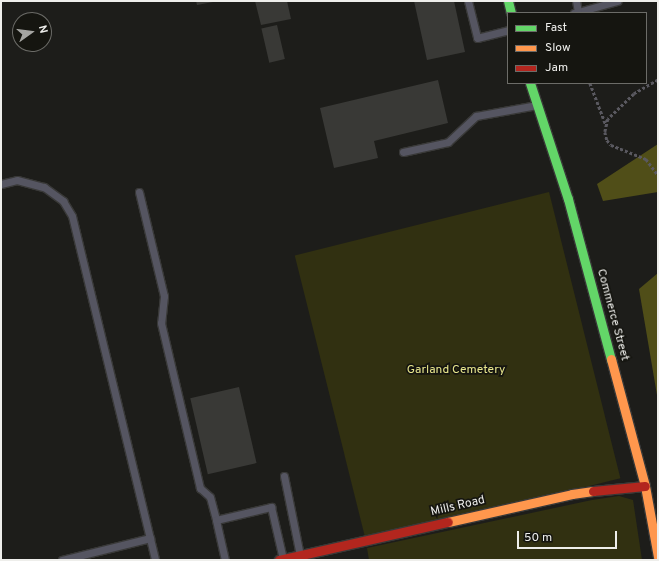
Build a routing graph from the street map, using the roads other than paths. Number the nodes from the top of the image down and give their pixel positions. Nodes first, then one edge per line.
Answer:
1 (468, 1) edge
2 (508, 1) edge
3 (576, 1) edge
4 (617, 1) edge
5 (511, 12) edge
6 (576, 12) edge
7 (507, 30) edge
8 (530, 84) edge
9 (537, 105) junction
10 (403, 152) dead end
11 (1, 184) edge
12 (139, 192) dead end
13 (284, 476) dead end
14 (645, 486) junction
15 (216, 520) junction
16 (150, 538) junction
17 (657, 544) edge
18 (300, 555) junction
19 (658, 557) edge
20 (62, 560) edge
21 (155, 560) edge
22 (225, 560) edge
23 (281, 560) edge

1 - 7 lane
2 - 5 street
3 - 6 lane
4 - 6 lane
8 - 9 street, Commerce Street
9 - 10 lane
9 - 14 street, Commerce Street
11 - 16 lane
12 - 15 lane
13 - 18 lane
14 - 17 street, Commerce Street
14 - 18 street, Mills Road
15 - 22 lane
15 - 23 lane
16 - 20 lane
16 - 21 lane
17 - 19 street, Commerce Street
18 - 23 street, Mills Road

